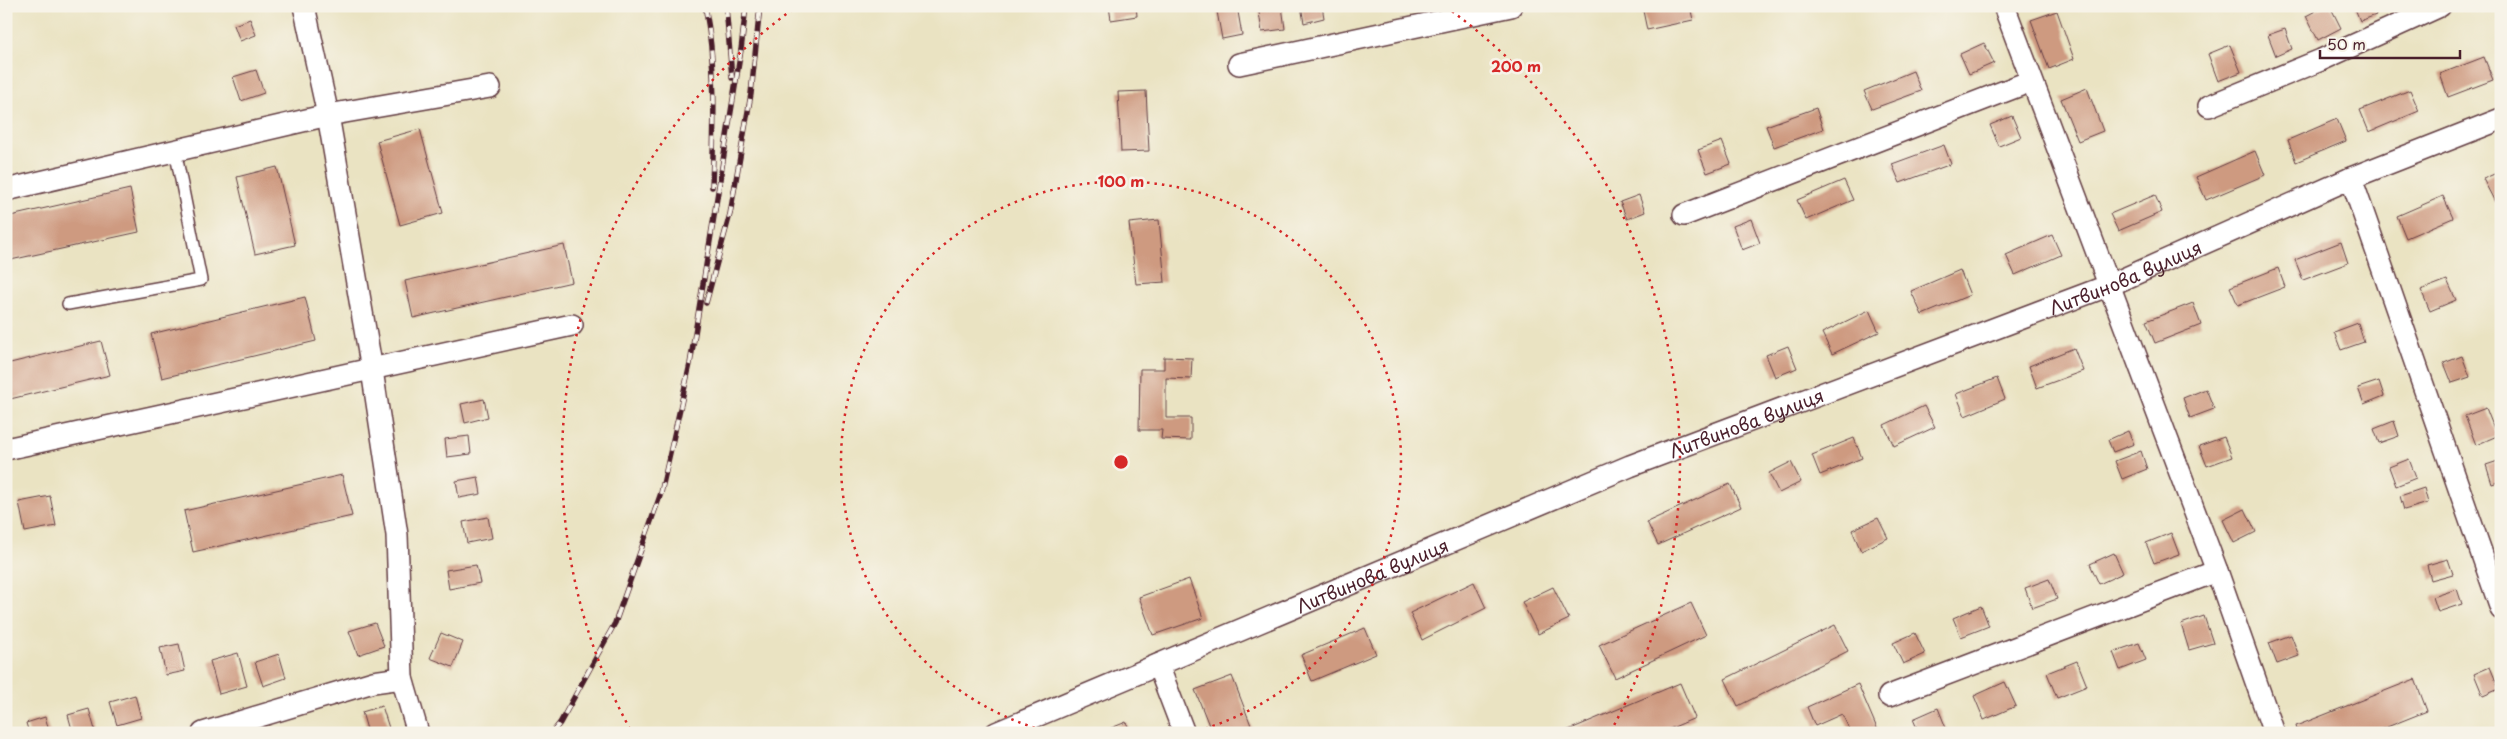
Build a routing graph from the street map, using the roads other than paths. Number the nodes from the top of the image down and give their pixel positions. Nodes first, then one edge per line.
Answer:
1 (304, 6) edge
2 (1511, 6) edge
3 (2004, 6) edge
4 (2440, 6) edge
5 (1239, 64) dead end
6 (2031, 82) junction
7 (490, 87) dead end
8 (2209, 106) dead end
9 (328, 115) junction
10 (2501, 119) edge
11 (175, 150) junction
12 (2351, 178) junction
13 (6, 190) edge
14 (1684, 214) dead end
15 (2110, 285) junction
16 (68, 304) dead end
17 (572, 325) dead end
18 (372, 370) junction
19 (6, 449) edge
20 (2217, 571) junction
21 (2501, 609) edge
22 (1158, 665) junction
23 (402, 678) junction
24 (1889, 696) dead end
25 (204, 733) edge
26 (418, 733) edge
27 (996, 733) edge
28 (1184, 733) edge
29 (2274, 733) edge

1 - 9 street
2 - 5 street
3 - 6 street
4 - 8 street
6 - 14 street
6 - 15 street
7 - 9 street
9 - 11 street
9 - 18 street
10 - 12 street, Литвинова вулиця
11 - 13 street
11 - 16 lane
12 - 15 street, Литвинова вулиця
12 - 21 street
15 - 20 street
15 - 22 street, Литвинова вулиця
17 - 18 street
18 - 19 street
18 - 23 street
20 - 24 street
20 - 29 street
22 - 27 street, Литвинова вулиця
22 - 28 street
23 - 25 street
23 - 26 street

